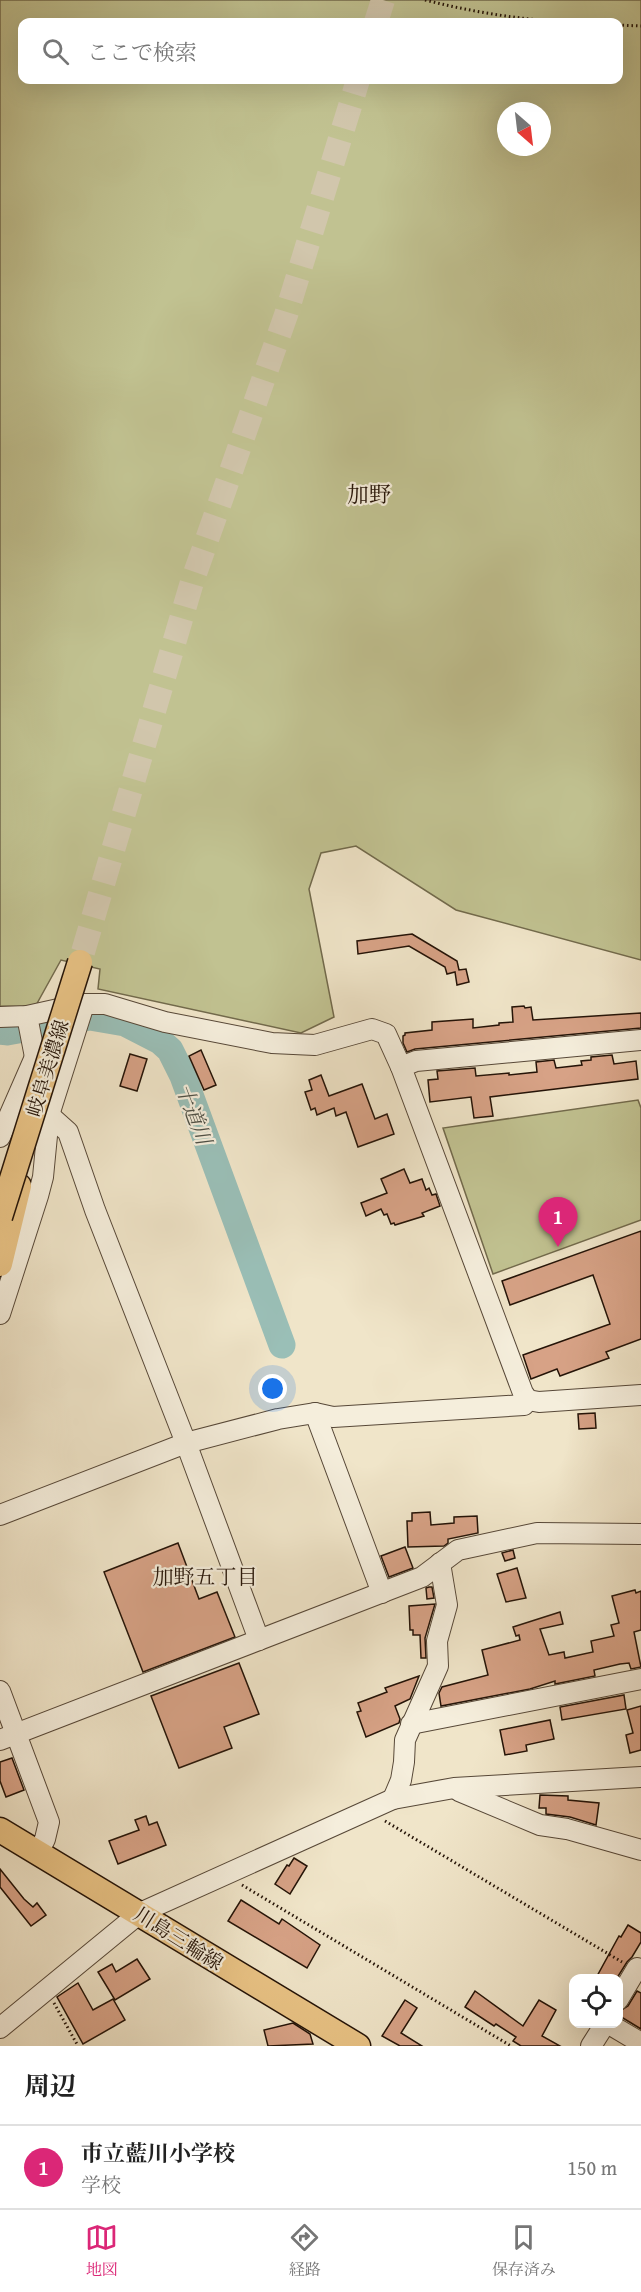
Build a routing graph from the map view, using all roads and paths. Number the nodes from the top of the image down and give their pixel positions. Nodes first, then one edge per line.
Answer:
1 (425, 0) edge
2 (520, 18) edge
3 (623, 25) edge
4 (641, 26) edge
5 (81, 957) tunnel mouth
6 (81, 1004) junction
7 (0, 1017) edge
8 (28, 1023) junction
9 (641, 1040) edge
10 (35, 1056) junction
11 (401, 1066) junction
12 (44, 1114) junction
13 (0, 1137) edge
14 (0, 1217) edge
15 (0, 1264) edge
16 (0, 1314) edge
17 (641, 1395) edge
18 (528, 1400) junction
19 (315, 1413) junction
20 (186, 1443) junction
21 (0, 1515) edge
22 (641, 1534) edge
23 (440, 1563) junction
24 (382, 1593) junction
25 (259, 1640) junction
26 (641, 1678) edge
27 (0, 1691) edge
28 (411, 1724) junction
29 (8, 1737) edge
30 (641, 1777) edge
31 (454, 1788) junction
32 (393, 1799) junction
33 (370, 1809) junction
34 (0, 1830) edge
35 (641, 1850) edge
36 (38, 1853) junction
37 (225, 1875) junction
38 (140, 1913) junction
39 (640, 1966) edge
40 (47, 1991) junction
41 (623, 1992) edge
42 (0, 2028) edge
43 (604, 2028) edge
44 (614, 2028) edge
45 (641, 2043) edge
46 (78, 2046) edge
47 (358, 2046) edge
48 (511, 2046) edge
49 (591, 2046) edge

1 - 2 path
3 - 4 path
5 - 12 main road, 岐阜美濃線, bridge
6 - 8 street
6 - 11 street
6 - 12 street
7 - 8 street
8 - 10 street
9 - 11 street
10 - 12 street
10 - 13 street
11 - 18 street
12 - 14 main road, 岐阜美濃線, bridge
12 - 15 main road, bridge
12 - 16 street
12 - 20 street
17 - 18 street
18 - 19 street
19 - 20 street
19 - 24 street
20 - 21 street
20 - 25 street
22 - 23 street
23 - 24 street
23 - 28 street
24 - 25 street
25 - 29 street
26 - 28 street
27 - 29 street
28 - 32 street
29 - 36 street
30 - 31 street
31 - 32 street
31 - 35 street
32 - 33 street
33 - 37 street
33 - 39 path
34 - 36 main road, 川島三輪線
36 - 38 main road, 川島三輪線
37 - 38 street
37 - 48 path
38 - 40 street
38 - 47 main road, 川島三輪線
39 - 41 street
40 - 42 street
40 - 46 path
43 - 49 street
44 - 45 street

